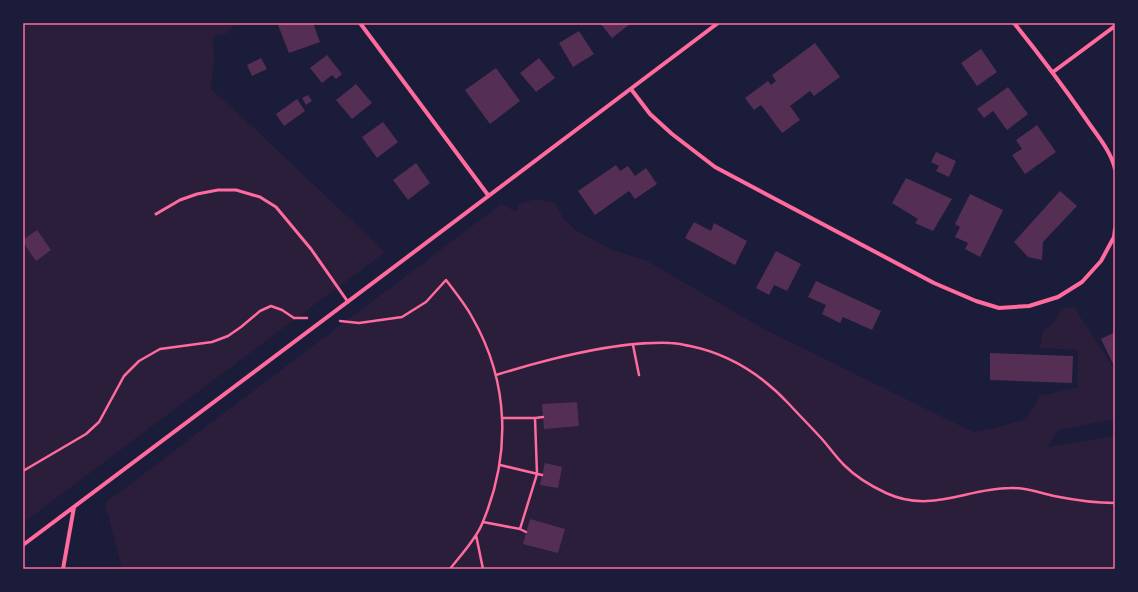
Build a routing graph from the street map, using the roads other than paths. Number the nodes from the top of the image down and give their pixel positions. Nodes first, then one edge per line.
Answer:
1 (360, 23) edge
2 (718, 23) edge
3 (1014, 23) edge
4 (1115, 26) edge
5 (1053, 72) junction
6 (631, 88) junction
7 (1115, 169) edge
8 (488, 195) junction
9 (156, 214) dead end
10 (1115, 229) edge
11 (348, 302) junction
12 (74, 506) junction
13 (23, 545) edge
14 (63, 569) edge

1 - 8 street
2 - 6 street
3 - 5 street
4 - 5 street
5 - 7 street
6 - 8 street
6 - 10 street
8 - 11 street
9 - 11 lane
11 - 12 street
12 - 13 street
12 - 14 street

